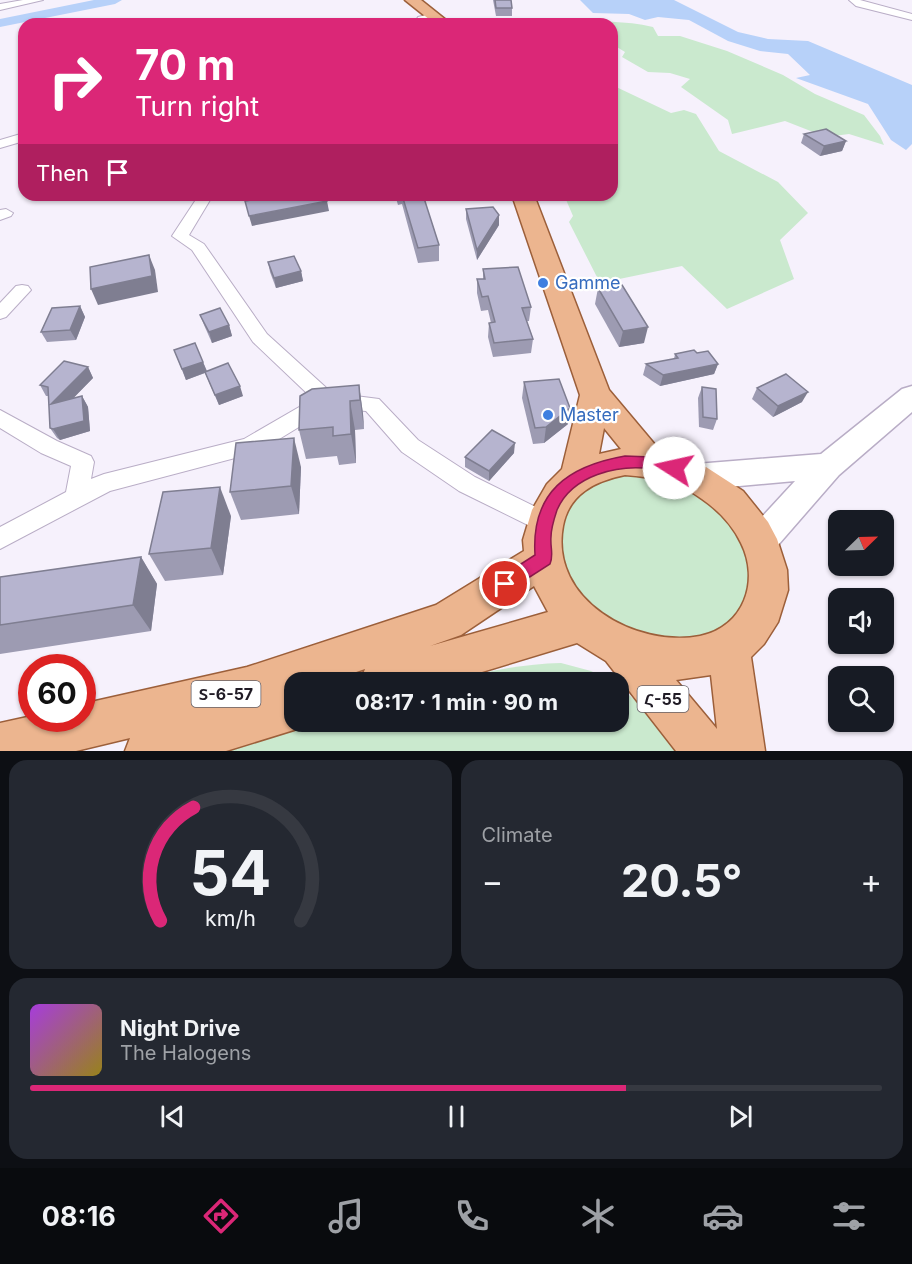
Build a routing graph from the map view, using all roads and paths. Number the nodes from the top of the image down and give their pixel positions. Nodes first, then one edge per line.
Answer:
1 (38, 0) edge
2 (412, 0) edge
3 (854, 0) edge
4 (0, 7) edge
5 (912, 17) edge
6 (436, 18) edge
7 (18, 139) edge
8 (0, 144) edge
9 (202, 201) edge
10 (525, 201) edge
11 (22, 290) dead end
12 (0, 313) edge
13 (595, 395) junction
14 (912, 396) edge
15 (327, 400) junction
16 (0, 418) edge
17 (651, 463) junction
18 (828, 466) junction
19 (577, 477) junction
20 (696, 477) junction
21 (77, 497) junction
22 (0, 539) edge
23 (544, 541) junction
24 (760, 542) junction
25 (582, 622) junction
26 (621, 647) junction
27 (729, 648) junction
28 (414, 672) edge
29 (284, 712) edge
30 (0, 746) edge
31 (148, 751) edge
32 (705, 751) edge
33 (742, 751) edge

1 - 4 street
2 - 6 main road
3 - 5 street
7 - 8 street
9 - 15 street
10 - 13 main road
11 - 12 street
13 - 17 main road
13 - 19 main road
14 - 18 main road
15 - 21 street
15 - 23 street
16 - 21 street
17 - 19 main road, Հ-55
17 - 20 main road, Հ-55
18 - 20 main road
18 - 24 main road
19 - 23 main road, Հ-55
20 - 24 main road, Հ-55
21 - 22 street
23 - 25 main road, Հ-55
23 - 30 main road, Տ-6-57
24 - 27 main road, Հ-55
25 - 26 main road, Հ-55
25 - 28 main road
26 - 27 main road, Հ-55
26 - 32 main road, Հ-55
27 - 33 main road
29 - 31 main road, Տ-6-57

